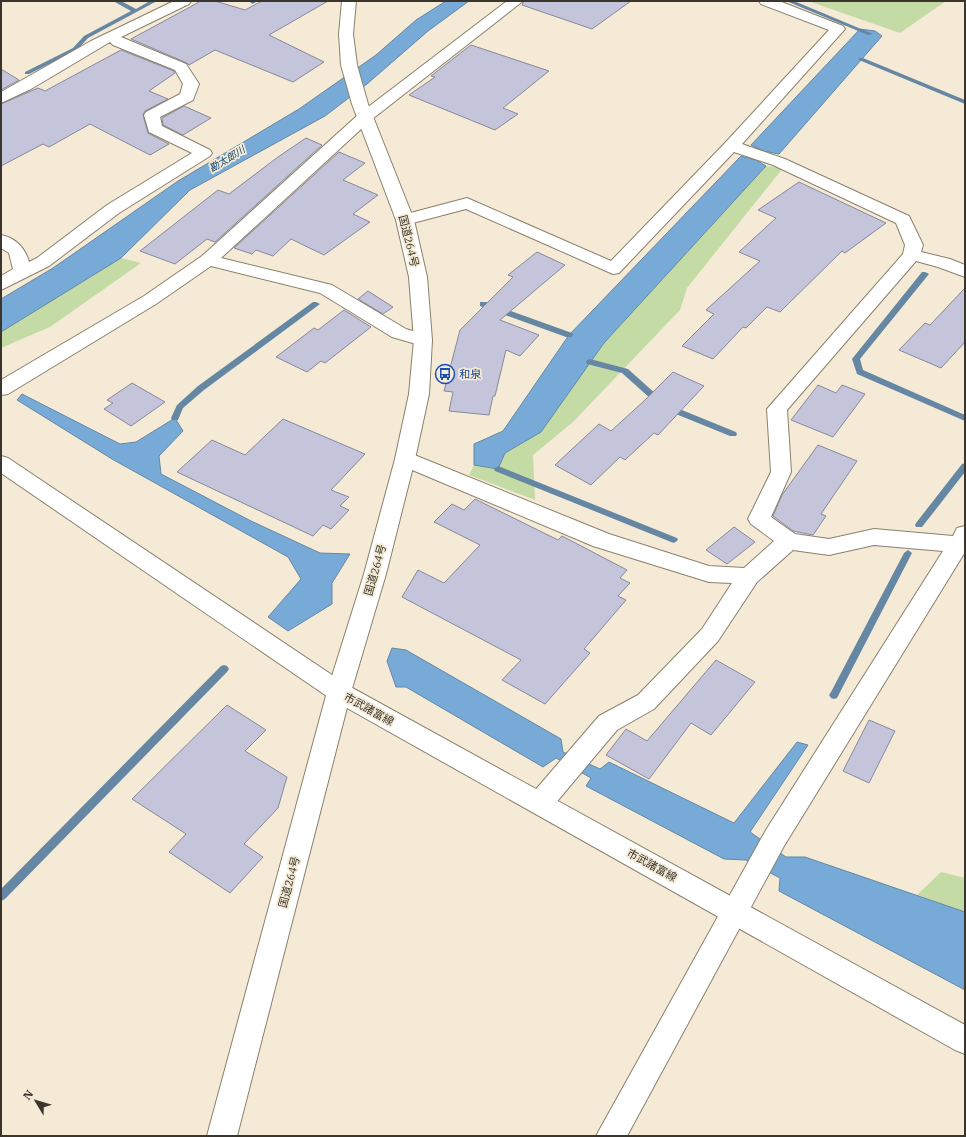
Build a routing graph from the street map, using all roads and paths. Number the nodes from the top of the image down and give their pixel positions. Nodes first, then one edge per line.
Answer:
1 (184, 1) edge
2 (349, 1) edge
3 (516, 1) edge
4 (766, 1) edge
5 (112, 36) junction
6 (1, 98) edge
7 (362, 111) junction
8 (730, 146) junction
9 (405, 220) junction
10 (1, 240) edge
11 (912, 255) junction
12 (208, 260) junction
13 (23, 271) junction
14 (965, 272) edge
15 (1, 284) edge
16 (423, 340) junction
17 (1, 389) edge
18 (405, 458) junction
19 (1, 463) edge
20 (961, 539) edge
21 (789, 541) junction
22 (749, 576) junction
23 (339, 692) junction
24 (540, 803) junction
25 (734, 911) junction
26 (965, 1040) edge
27 (222, 1136) edge
28 (612, 1136) edge

1 - 5 main road
2 - 7 main road, 国道264号
3 - 7 main road
4 - 8 main road
5 - 6 main road
5 - 13 main road
7 - 9 main road, 国道264号
7 - 12 main road
8 - 9 main road
8 - 11 main road
9 - 16 main road, 国道264号
10 - 13 main road
11 - 14 main road
11 - 21 main road
12 - 16 main road
12 - 17 main road
13 - 15 main road
16 - 18 main road, 国道264号
18 - 22 main road
18 - 23 main road, 国道264号
19 - 23 main road, 市武諸富線
20 - 21 main road
20 - 25 main road
21 - 22 main road
22 - 24 main road
23 - 24 main road, 市武諸富線
23 - 27 main road, 国道264号
24 - 25 main road, 市武諸富線
25 - 26 main road, 市武諸富線
25 - 28 main road

